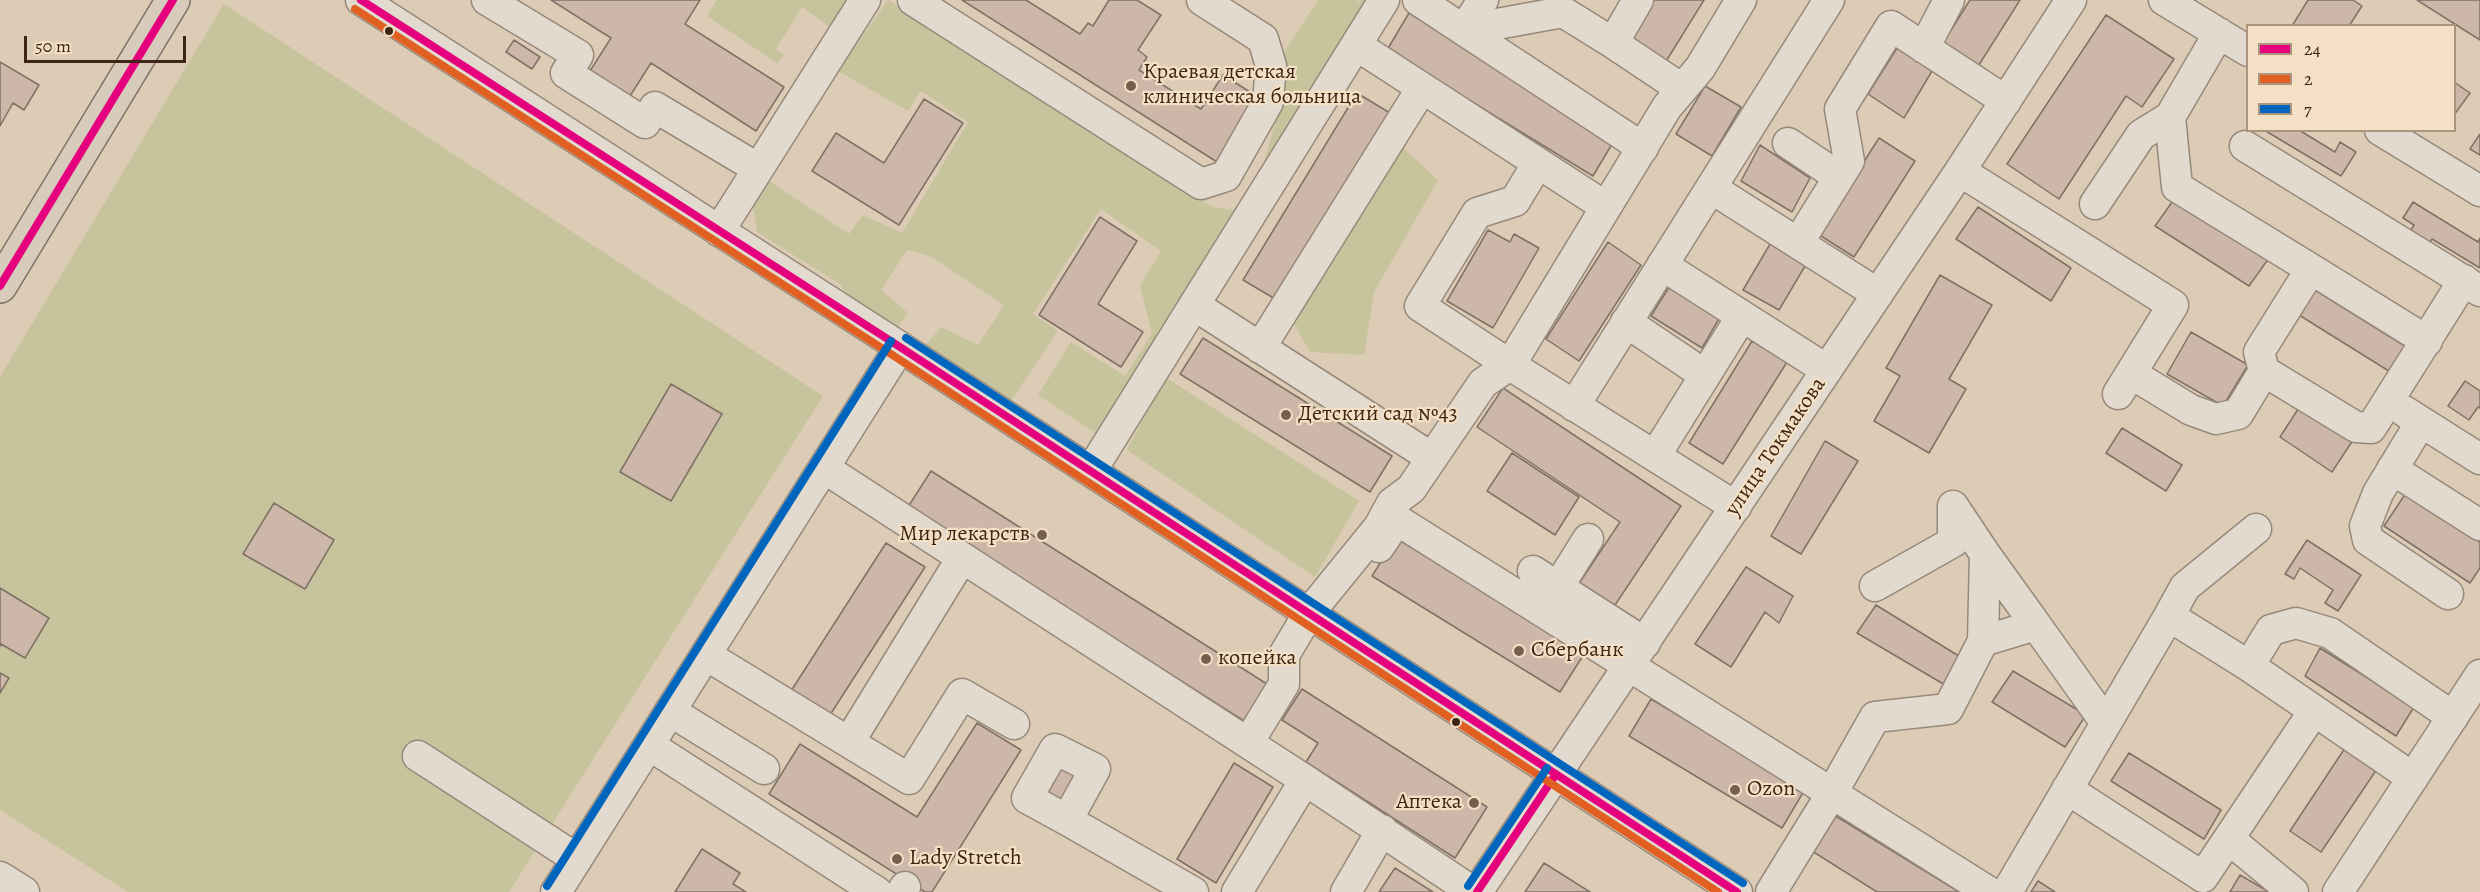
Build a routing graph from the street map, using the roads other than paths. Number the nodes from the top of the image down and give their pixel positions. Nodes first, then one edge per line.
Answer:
1 (173, 0) edge
2 (361, 0) edge
3 (487, 0) edge
4 (865, 0) edge
5 (913, 0) edge
6 (1202, 0) edge
7 (1384, 0) edge
8 (1418, 0) edge
9 (1483, 0) edge
10 (1638, 0) edge
11 (1741, 0) edge
12 (1829, 0) edge
13 (1949, 0) edge
14 (2071, 0) edge
15 (2164, 0) edge
16 (1566, 6) edge
17 (1464, 30) junction
18 (2219, 33) junction
19 (1613, 43) junction
20 (1356, 45) junction
21 (1924, 48) junction
22 (2246, 50) edge
23 (1422, 88) junction
24 (1682, 89) junction
25 (2006, 101) junction
26 (2170, 117) junction
27 (2383, 132) edge
28 (1788, 144) dead end
29 (2245, 146) dead end
30 (1643, 148) junction
31 (1538, 163) junction
32 (757, 168) junction
33 (1960, 171) junction
34 (1839, 177) junction
35 (1711, 188) junction
36 (2480, 191) edge
37 (2095, 204) dead end
38 (1606, 207) junction
39 (719, 231) junction
40 (1798, 243) junction
41 (1662, 265) junction
42 (2311, 269) junction
43 (2472, 285) edge
44 (0, 286) edge
45 (1878, 294) junction
46 (1194, 305) junction
47 (1742, 316) junction
48 (1626, 322) junction
49 (2427, 341) junction
50 (900, 347) junction
51 (1260, 348) junction
52 (1510, 365) junction
53 (1827, 370) junction
54 (2264, 371) junction
55 (1705, 375) junction
56 (2389, 402) junction
57 (1574, 406) junction
58 (2421, 422) junction
59 (1655, 456) junction
60 (1432, 458) junction
61 (2480, 459) edge
62 (824, 468) junction
63 (2392, 469) junction
64 (1091, 471) junction
65 (1400, 497) junction
66 (1736, 507) junction
67 (2480, 525) edge
68 (2256, 529) dead end
69 (1588, 539) dead end
70 (1985, 554) junction
71 (962, 558) junction
72 (1875, 586) dead end
73 (1558, 587) junction
74 (2448, 594) dead end
75 (2169, 616) junction
76 (1318, 619) junction
77 (2036, 626) junction
78 (1983, 641) junction
79 (1637, 654) junction
80 (706, 655) junction
81 (2249, 666) junction
82 (2480, 675) edge
83 (670, 711) junction
84 (2314, 711) junction
85 (2453, 717) junction
86 (2106, 723) junction
87 (1014, 724) dead end
88 (849, 742) junction
89 (1248, 743) junction
90 (649, 745) junction
91 (418, 756) dead end
92 (764, 769) dead end
93 (1556, 774) junction
94 (2413, 778) junction
95 (1305, 780) junction
96 (2067, 789) junction
97 (1832, 794) junction
98 (1067, 819) dead end
99 (1382, 830) junction
100 (2229, 839) junction
101 (577, 859) junction
102 (0, 877) edge
103 (895, 890) edge
104 (24, 892) edge
105 (556, 892) edge
106 (1193, 892) edge
107 (1237, 892) edge
108 (1346, 892) edge
109 (1475, 892) edge
110 (1737, 892) edge
111 (1771, 892) edge
112 (1989, 892) edge
113 (2007, 892) edge
114 (2293, 892) edge
115 (2338, 892) edge

1 - 44 main road
2 - 39 street
3 - 32 street
4 - 32 street
5 - 6 street
7 - 20 street
8 - 17 street
9 - 17 street
10 - 19 street
11 - 24 street
12 - 35 street
13 - 21 street
14 - 25 street, улица Токмакова
15 - 18 street
16 - 17 street
16 - 19 street
17 - 30 street
18 - 22 street
18 - 26 street
19 - 24 street
20 - 23 street
20 - 46 street
21 - 25 street
21 - 34 street
23 - 31 street
23 - 51 street
24 - 30 street
25 - 33 street, улица Токмакова
26 - 37 street
26 - 42 street
27 - 36 street
28 - 34 street
29 - 43 street
30 - 38 street
31 - 38 street
31 - 52 street
32 - 39 street
33 - 45 street, улица Токмакова
33 - 54 street
34 - 40 street
35 - 40 street
35 - 41 street
38 - 52 street
39 - 50 street
40 - 45 street
41 - 47 street
41 - 48 street
42 - 49 street
42 - 54 street
43 - 49 street
45 - 53 street, улица Токмакова
46 - 51 street
46 - 64 street
47 - 53 street
47 - 55 street
48 - 55 street
48 - 57 street
49 - 56 street
50 - 62 street
50 - 64 street
51 - 60 street
52 - 57 street
52 - 60 street
53 - 66 street, улица Токмакова
54 - 56 street
55 - 59 street
56 - 58 street
57 - 59 street
58 - 61 street
58 - 63 street
59 - 66 street
60 - 65 street
62 - 71 street
62 - 80 street
63 - 67 street
63 - 74 street
64 - 76 street
65 - 73 street
65 - 76 street
66 - 79 street, улица Токмакова
68 - 75 street
69 - 73 street
70 - 72 street
70 - 77 street
70 - 78 street
71 - 88 street
71 - 89 street
73 - 79 street
75 - 81 street
75 - 86 street
76 - 79 street
76 - 89 street
76 - 93 street
77 - 78 street
77 - 86 street
78 - 97 street
79 - 93 street, улица Токмакова
79 - 97 street
80 - 83 street
80 - 88 street
81 - 84 street
81 - 85 street
82 - 85 street
83 - 90 street
83 - 92 street
84 - 94 street
84 - 100 street
85 - 94 street
86 - 96 street
87 - 88 street
89 - 95 street
90 - 101 street
90 - 103 street
91 - 101 street
93 - 109 street, улица Токмакова
93 - 110 street
94 - 115 street
95 - 99 street
95 - 107 street
96 - 100 street
96 - 113 street
97 - 111 street
97 - 112 street
98 - 106 street
99 - 108 street
99 - 109 street
100 - 114 street
101 - 105 street
102 - 104 street

